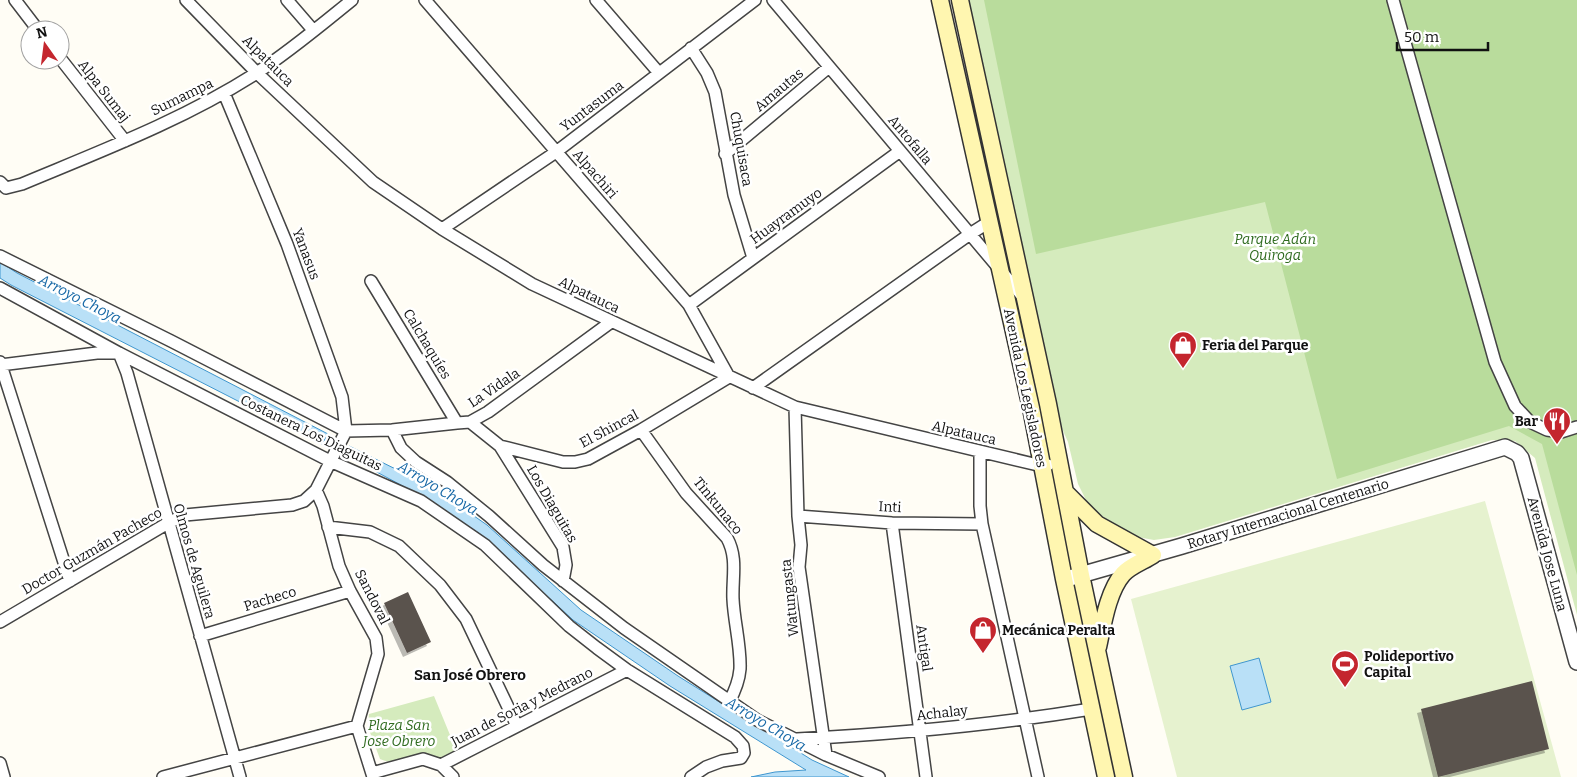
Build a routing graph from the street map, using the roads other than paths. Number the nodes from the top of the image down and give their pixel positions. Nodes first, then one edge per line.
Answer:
1 (15, 0) edge
2 (186, 0) edge
3 (287, 0) edge
4 (352, 0) edge
5 (425, 0) edge
6 (596, 0) edge
7 (755, 0) edge
8 (773, 0) edge
9 (940, 0) edge
10 (960, 0) edge
11 (1393, 0) edge
12 (30, 20) edge
13 (313, 30) junction
14 (692, 48) junction
15 (829, 67) junction
16 (69, 70) edge
17 (257, 73) junction
18 (659, 73) junction
19 (224, 93) junction
20 (125, 141) junction
21 (900, 151) junction
22 (556, 152) junction
23 (725, 154) junction
24 (3, 185) edge
25 (988, 222) junction
26 (442, 228) junction
27 (970, 234) junction
28 (0, 256) edge
29 (753, 258) junction
30 (1000, 270) junction
31 (371, 281) dead end
32 (0, 288) edge
33 (1025, 299) junction
34 (689, 305) junction
35 (611, 322) junction
36 (119, 353) junction
37 (0, 364) edge
38 (729, 377) junction
39 (753, 388) junction
40 (795, 407) junction
41 (470, 422) junction
42 (457, 423) junction
43 (1577, 427) edge
44 (392, 430) junction
45 (641, 430) junction
46 (344, 435) junction
47 (500, 446) junction
48 (1512, 450) joint
49 (980, 452) junction
50 (333, 456) junction
51 (1059, 464) junction
52 (1042, 466) junction
53 (316, 490) junction
54 (1065, 492) junction
55 (798, 516) junction
56 (168, 523) junction
57 (892, 523) junction
58 (982, 524) junction
59 (328, 527) junction
60 (1153, 555) junction
61 (1081, 575) junction
62 (1064, 579) junction
63 (70, 581) junction
64 (563, 581) junction
65 (350, 591) junction
66 (0, 622) edge
67 (200, 636) junction
68 (1097, 654) junction
69 (1577, 662) edge
70 (627, 670) junction
71 (729, 702) junction
72 (1091, 709) junction
73 (1025, 719) junction
74 (357, 726) junction
75 (517, 726) junction
76 (921, 730) junction
77 (824, 738) junction
78 (795, 739) junction
79 (826, 755) junction
80 (235, 758) junction
81 (0, 763) edge
82 (441, 765) junction
83 (372, 775) edge
84 (4, 777) edge
85 (164, 777) edge
86 (240, 777) edge
87 (453, 777) edge
88 (691, 777) edge
89 (879, 777) edge
90 (926, 777) edge
91 (1038, 777) edge
92 (1106, 777) edge
93 (1124, 777) edge

1 - 12 street
2 - 17 street, Alpatauca
3 - 13 street
4 - 13 street, Sumampa
5 - 22 street, Alpachiri
6 - 18 street
7 - 14 street, Yuntasuma
8 - 15 street, Antofalla
9 - 25 main road, Avenida Los Legisladores
10 - 33 main road, Avenida Los Legisladores
11 - 43 street
13 - 17 street, Sumampa
14 - 18 street, Yuntasuma
14 - 23 street, Chuquisaca
15 - 21 street, Antofalla
15 - 23 street, Amautas
16 - 20 street, Alpa Sumaj
17 - 19 street, Sumampa
17 - 26 street, Alpatauca
18 - 22 street, Yuntasuma
19 - 20 street, Sumampa
19 - 46 street, Yanasus
20 - 24 street, Sumampa
21 - 27 street, Antofalla
21 - 29 street, Huayramuyo
22 - 26 street, Yuntasuma
22 - 34 street, Alpachiri
23 - 29 street, Chuquisaca
25 - 27 street
25 - 30 main road, Avenida Los Legisladores
26 - 35 street, Alpatauca
27 - 30 street, Antofalla
27 - 39 street
28 - 46 street
29 - 34 street, Huayramuyo
30 - 33 street, Antofalla
30 - 52 main road, Avenida Los Legisladores
31 - 42 street, Calchaquíes
32 - 36 street, Costanera Los Diaguitas
33 - 51 main road, Avenida Los Legisladores
34 - 38 street, Alpachiri
35 - 38 street, Alpatauca
35 - 41 street, La Vidala
36 - 37 street
36 - 50 street, Costanera Los Diaguitas
36 - 56 street, Olmos de Aguilera
37 - 63 street
38 - 39 street, Alpatauca
38 - 45 street, El Shincal
39 - 40 street, Alpatauca
40 - 49 street, Alpatauca
40 - 55 street, Watungasta
41 - 42 street, La Vidala
41 - 47 street, El Shincal
42 - 44 street, La Vidala
44 - 46 street, La Vidala
44 - 64 street
45 - 47 street, El Shincal
45 - 71 street, Tinkunaco
46 - 50 street
47 - 64 street, Los Diaguitas
48 - 60 street, Rotary Internacional Centenario
48 - 69 street, Avenida Jose Luna
49 - 52 street, Alpatauca
49 - 58 street
50 - 53 street
50 - 70 street, Costanera Los Diaguitas
51 - 52 street, Alpatauca
51 - 54 main road, Avenida Los Legisladores
52 - 62 main road, Avenida Los Legisladores
53 - 56 street, Doctor Guzmán Pacheco
53 - 59 street, Sandoval
54 - 60 main road
54 - 61 main road, Avenida Los Legisladores
55 - 57 street, Inti
55 - 77 street, Watungasta
56 - 63 street, Doctor Guzmán Pacheco
56 - 67 street, Olmos de Aguilera
57 - 58 street, Inti
57 - 76 street, Antigal
58 - 73 street
59 - 65 street, Sandoval
59 - 75 street
60 - 61 street, Rotary Internacional Centenario
60 - 68 main road
61 - 62 street, Rotary Internacional Centenario
61 - 68 main road, Avenida Los Legisladores
62 - 72 main road, Avenida Los Legisladores
63 - 66 street, Doctor Guzmán Pacheco
64 - 71 street
65 - 67 street, Pacheco
65 - 74 street, Sandoval
67 - 80 street, Olmos de Aguilera
68 - 93 main road, Avenida Los Legisladores
70 - 75 street, Juan de Soria y Medrano
70 - 88 street, Costanera Los Diaguitas
71 - 78 street
72 - 73 street, Achalay
72 - 92 main road, Avenida Los Legisladores
73 - 76 street, Achalay
73 - 91 street
74 - 80 street
74 - 83 street
75 - 82 street, Juan de Soria y Medrano
76 - 77 street, Achalay
76 - 90 street, Antigal
77 - 78 street, Achalay
77 - 79 street, Watungasta
78 - 79 street
79 - 89 street
80 - 85 street
80 - 86 street, Olmos de Aguilera
81 - 84 street
82 - 83 street
82 - 87 street

